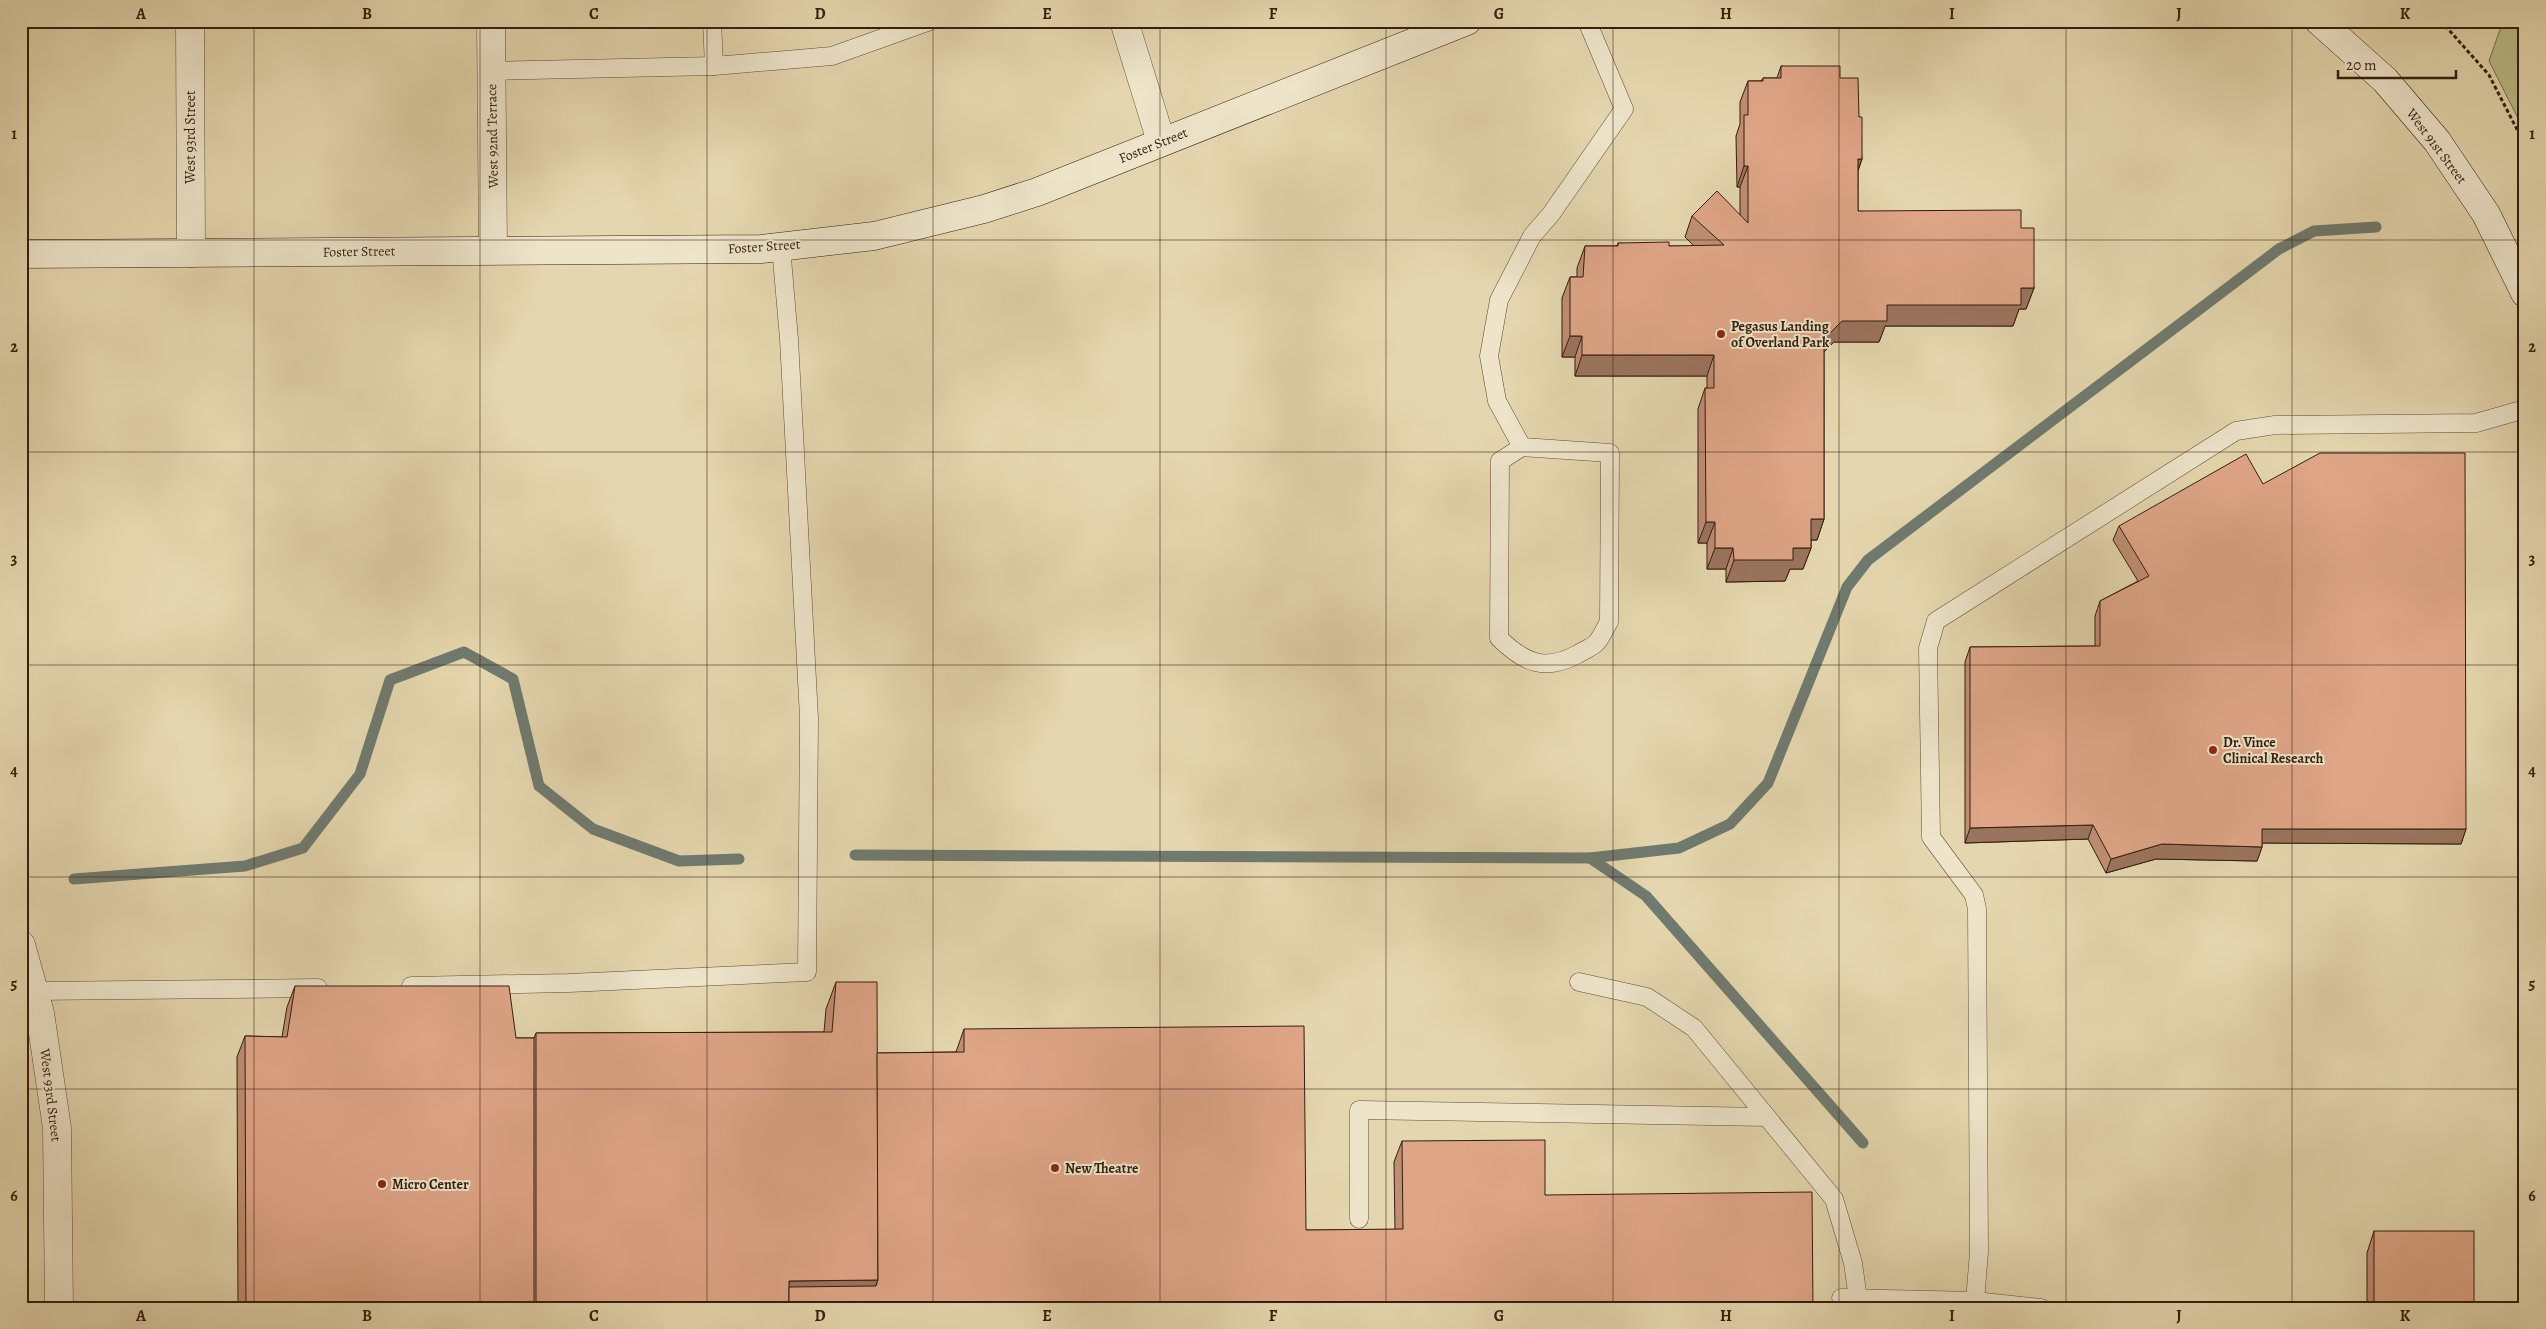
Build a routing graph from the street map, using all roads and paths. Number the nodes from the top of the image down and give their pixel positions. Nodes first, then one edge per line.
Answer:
1 (190, 21) edge
2 (491, 21) edge
3 (712, 21) edge
4 (930, 21) edge
5 (1124, 21) edge
6 (1467, 21) edge
7 (1587, 21) edge
8 (2319, 21) edge
9 (2441, 21) edge
10 (714, 66) junction
11 (491, 72) junction
12 (1161, 141) junction
13 (2525, 145) edge
14 (782, 247) junction
15 (493, 250) junction
16 (191, 253) junction
17 (21, 254) edge
18 (2525, 293) edge
19 (2525, 409) edge
20 (1522, 447) junction
21 (21, 945) edge
22 (1578, 982) dead end
23 (394, 986) edge
24 (336, 988) edge
25 (28, 993) edge
26 (1767, 1117) junction
27 (1359, 1218) dead end
28 (1841, 1298) dead end
29 (1858, 1299) junction
30 (1976, 1301) junction
31 (59, 1308) edge
32 (2041, 1308) edge

1 - 16 street, West 93rd Street
2 - 11 street, West 92nd Terrace
3 - 10 lane
4 - 10 lane
5 - 12 street
6 - 12 street, Foster Street
7 - 20 lane
8 - 18 street, West 91st Street
9 - 13 path
10 - 11 lane
11 - 15 street, West 92nd Terrace
12 - 14 street, Foster Street
14 - 15 street, Foster Street
14 - 23 lane
15 - 16 street, Foster Street
16 - 17 street, Foster Street
19 - 30 lane
20 - 20 lane
21 - 25 street, West 93rd Street
22 - 26 lane
24 - 25 lane
25 - 31 street, West 93rd Street
26 - 27 lane
26 - 29 lane
28 - 29 lane
29 - 30 lane
30 - 32 lane

